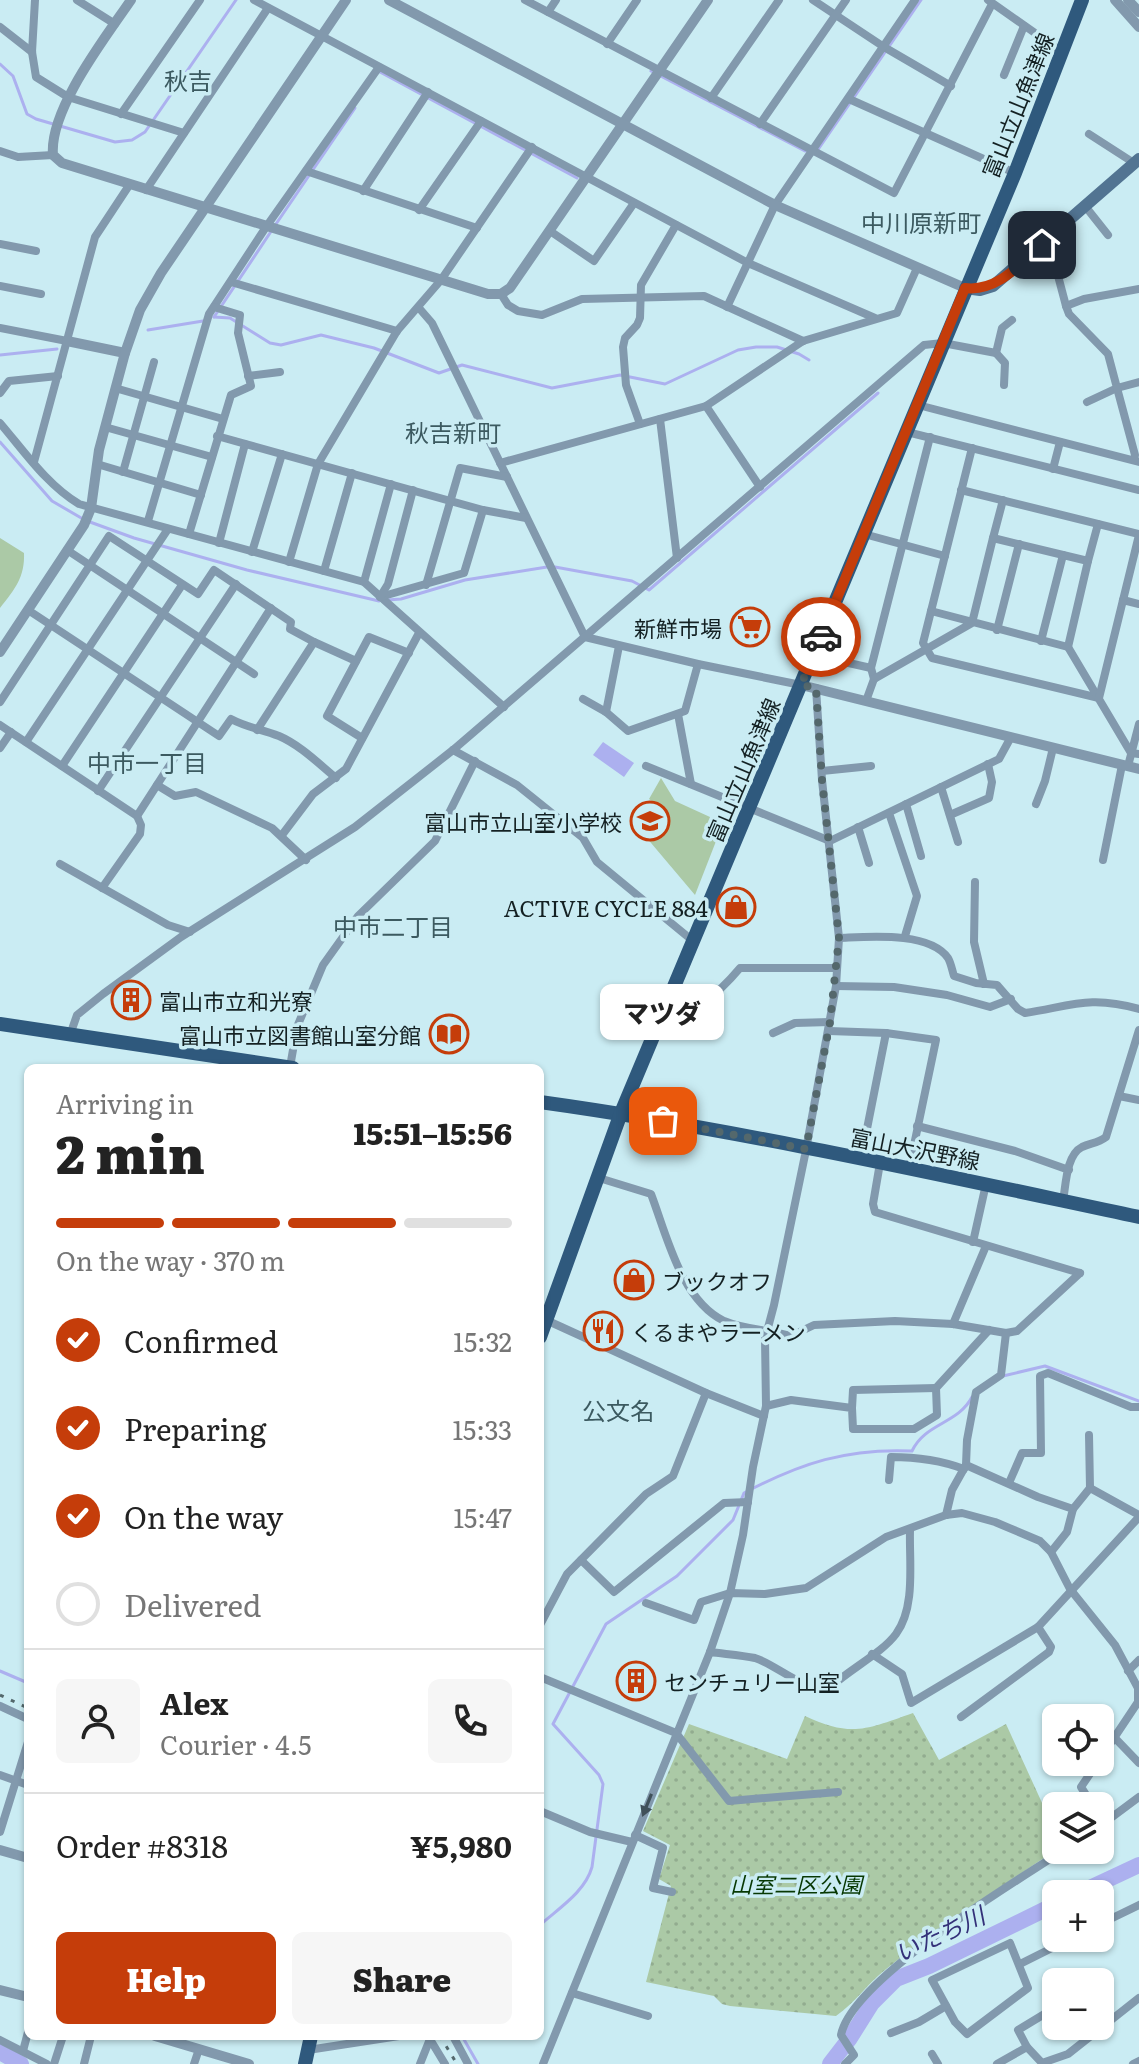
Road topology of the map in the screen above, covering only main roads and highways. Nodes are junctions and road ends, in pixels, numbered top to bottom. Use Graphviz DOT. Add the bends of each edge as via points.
graph roads {
  1 [pos="1082,0"];
  2 [pos="1137,161"];
  3 [pos="965,288"];
  4 [pos="0,1024"];
  5 [pos="265,1064"];
  6 [pos="544,1103"];
  7 [pos="621,1113"];
  8 [pos="1139,1217"];
  9 [pos="544,1326"];
  1 -- 3 [label="main road, 富山立山魚津線"];
  2 -- 3 [label="main road" via="993,286"];
  3 -- 7 [label="main road, 富山立山魚津線" via="813,655 809,687 749,807"];
  4 -- 5 [label="main road"];
  6 -- 7 [label="main road, 富山大沢野線"];
  7 -- 8 [label="main road, 富山大沢野線"];
  7 -- 9 [label="main road, 富山立山魚津線"];
}
